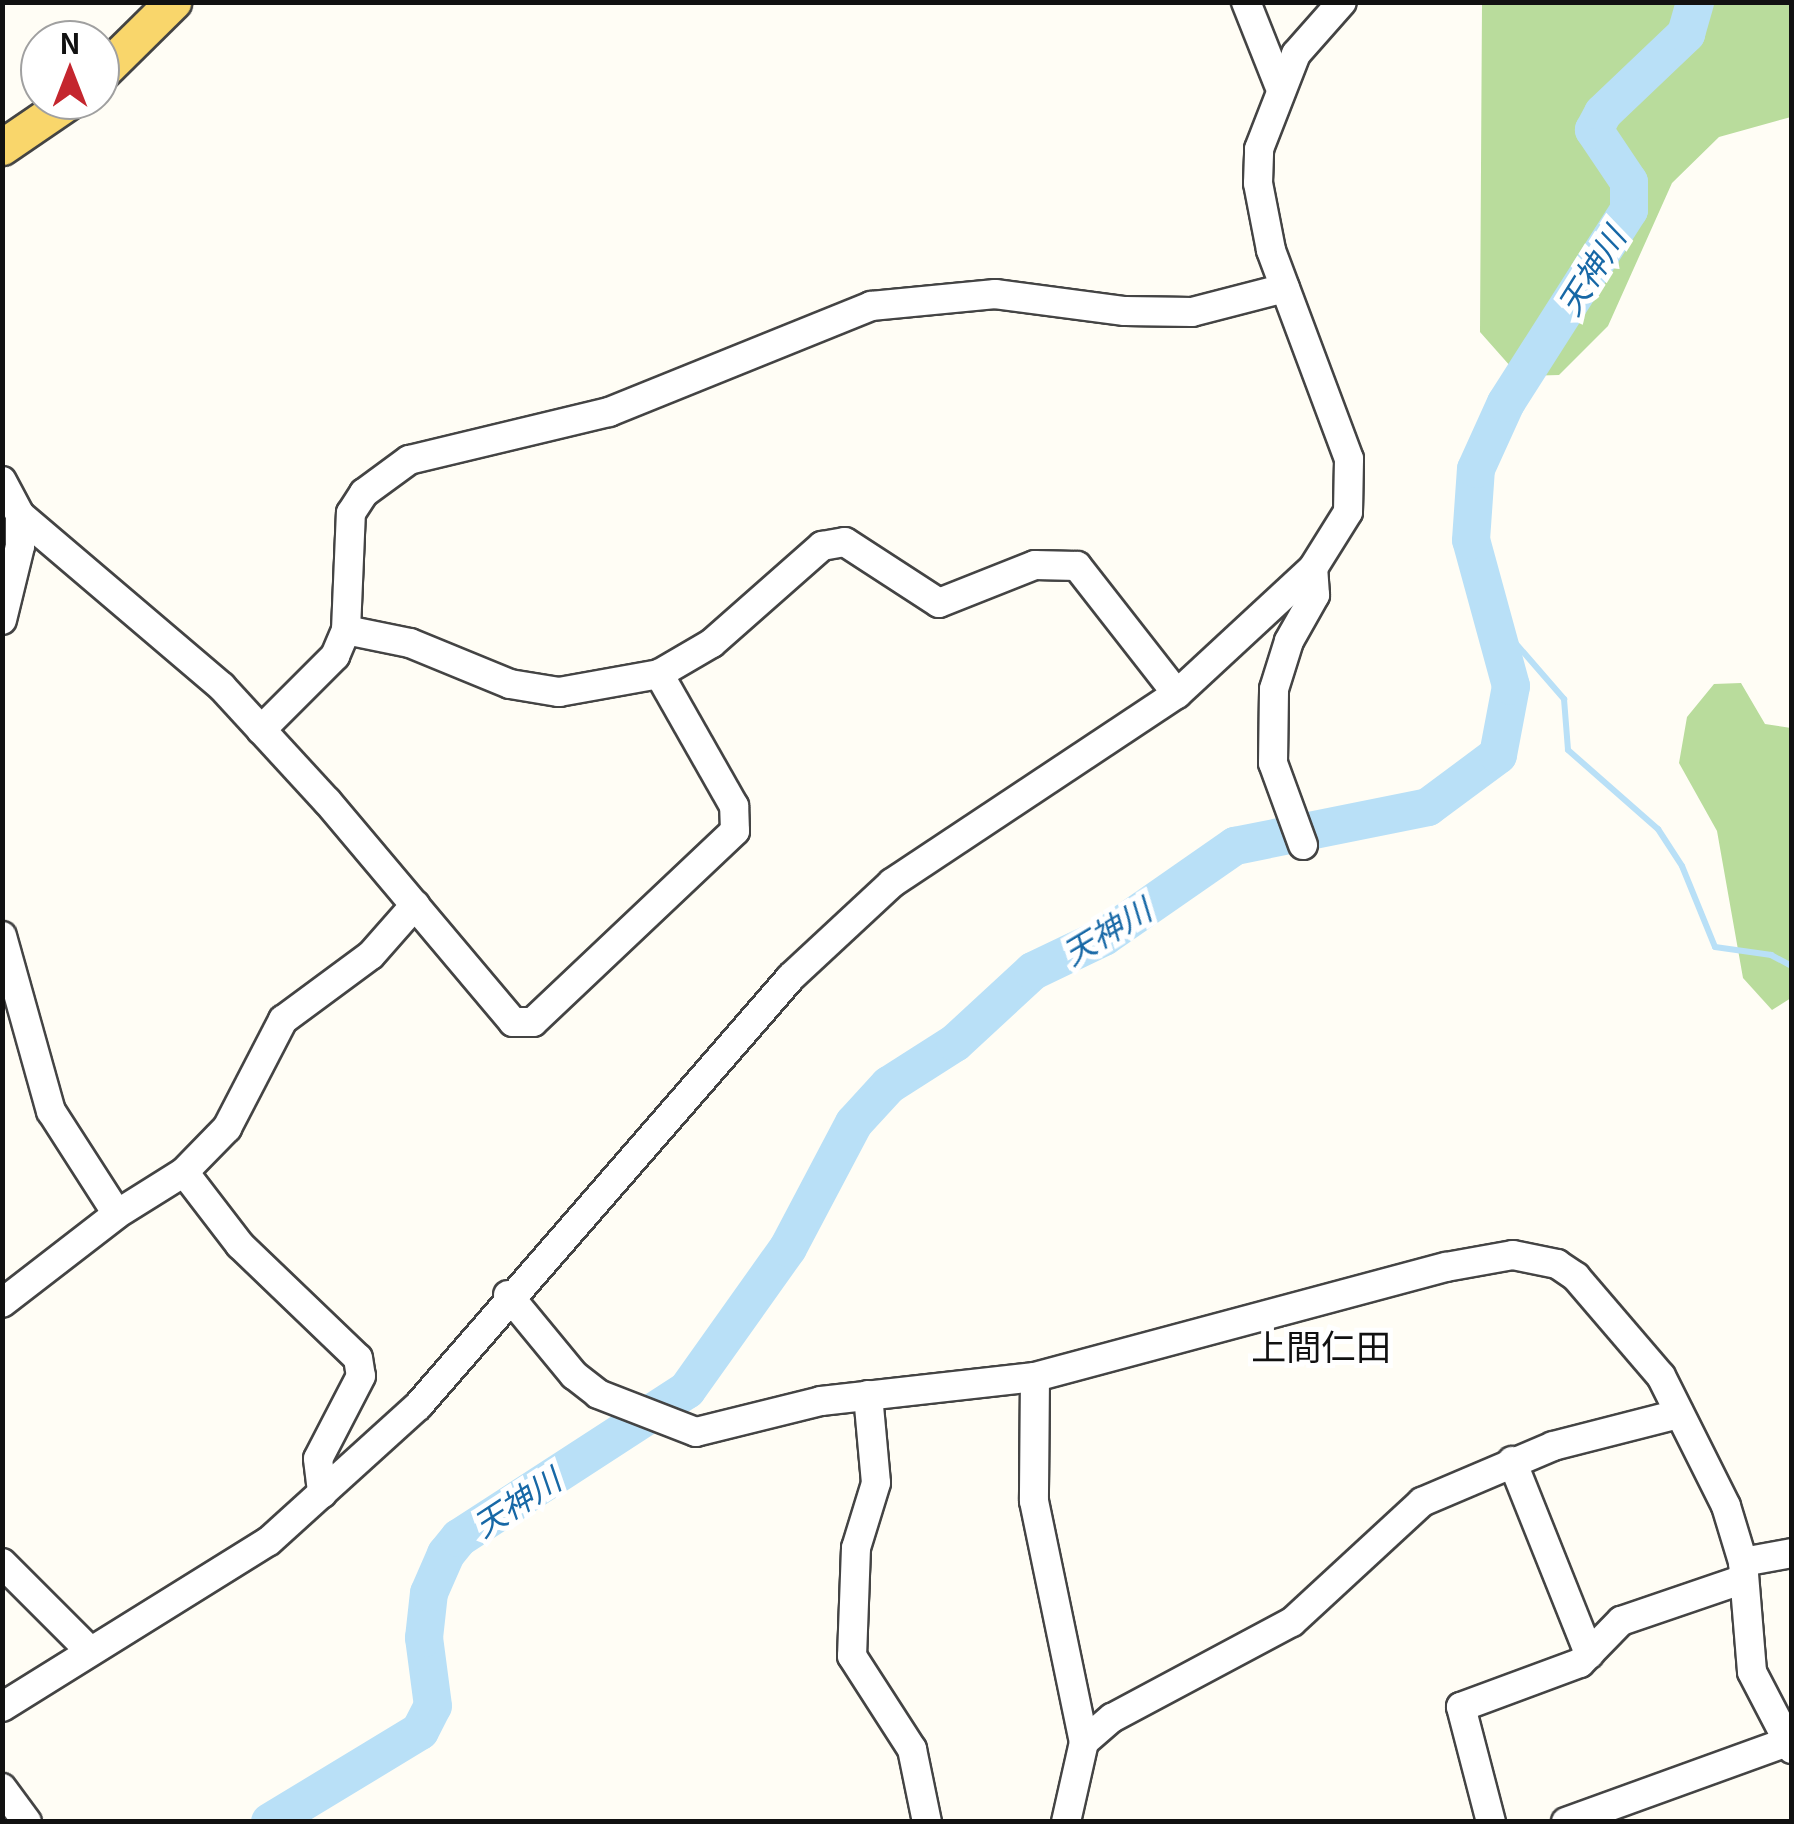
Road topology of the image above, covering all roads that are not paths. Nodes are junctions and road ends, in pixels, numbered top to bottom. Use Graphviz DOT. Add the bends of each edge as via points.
graph roads {
  1 [pos="173,2"];
  2 [pos="1246,2"];
  3 [pos="1342,2"];
  4 [pos="120,54"];
  5 [pos="1279,85"];
  6 [pos="42,120"];
  7 [pos="2,147"];
  8 [pos="1285,288"];
  9 [pos="2,481"];
  10 [pos="20,515"];
  11 [pos="1314,568"];
  12 [pos="2,620"];
  13 [pos="346,630"];
  14 [pos="660,674"];
  15 [pos="1177,694"];
  16 [pos="261,730"];
  17 [pos="1303,845"];
  18 [pos="415,904"];
  19 [pos="2,936"];
  20 [pos="184,1172"];
  21 [pos="117,1214"];
  22 [pos="508,1295"];
  23 [pos="2,1303"];
  24 [pos="1035,1377"];
  25 [pos="868,1395"];
  26 [pos="1680,1414"];
  27 [pos="1512,1461"];
  28 [pos="322,1494"];
  29 [pos="1792,1553"];
  30 [pos="2,1562"];
  31 [pos="1744,1570"];
  32 [pos="88,1648"];
  33 [pos="1589,1654"];
  34 [pos="2,1707"];
  35 [pos="1084,1742"];
  36 [pos="1789,1746"];
  37 [pos="2,1788"];
  38 [pos="27,1822"];
  39 [pos="928,1822"];
  40 [pos="1066,1822"];
  41 [pos="1492,1822"];
  42 [pos="1566,1822"];
  1 -- 4 [label="main road"];
  2 -- 5 [label="street"];
  3 -- 5 [label="street" via="1296,54"];
  5 -- 8 [label="street" via="1259,149 1258,182"];
  6 -- 7 [label="main road"];
  8 -- 11 [label="street" via="1349,459 1348,512"];
  8 -- 13 [label="street" via="1192,312 1125,311 995,294 871,306 609,412 409,460 364,493 352,514"];
  9 -- 10 [label="street"];
  10 -- 12 [label="street" via="20,546"];
  10 -- 16 [label="street" via="118,593"];
  11 -- 15 [label="street"];
  11 -- 17 [label="street" via="1314,595 1274,689 1273,763"];
  13 -- 14 [label="street" via="410,643 510,684 559,692"];
  13 -- 16 [label="street" via="335,656"];
  14 -- 15 [label="street" via="712,643 822,546 846,542 938,603 1035,565 1076,566"];
  14 -- 18 [label="street" via="734,806 735,831 562,995 532,1022 512,1022"];
  15 -- 22 [label="street" via="892,883 791,976"];
  16 -- 18 [label="street"];
  18 -- 20 [label="street" via="371,955 283,1020 227,1128"];
  19 -- 21 [label="street" via="51,1111"];
  20 -- 21 [label="street"];
  20 -- 28 [label="street" via="240,1245 358,1358 361,1376 318,1459"];
  21 -- 23 [label="street"];
  22 -- 25 [label="street" via="574,1376 667,1426 696,1432"];
  22 -- 28 [label="street" via="418,1406"];
  24 -- 25 [label="street"];
  24 -- 26 [label="street" via="1446,1266 1514,1255 1557,1264 1576,1277 1661,1376"];
  24 -- 35 [label="street" via="1034,1501"];
  25 -- 39 [label="street" via="876,1483 856,1548 852,1656 912,1749"];
  26 -- 27 [label="street"];
  26 -- 31 [label="street" via="1726,1506"];
  27 -- 33 [label="street"];
  27 -- 35 [label="street" via="1422,1502 1292,1622 1112,1718"];
  28 -- 32 [label="street" via="270,1542"];
  29 -- 31 [label="street"];
  30 -- 32 [label="street"];
  31 -- 33 [label="street" via="1621,1621"];
  31 -- 36 [label="street" via="1752,1672"];
  32 -- 34 [label="street"];
  33 -- 41 [label="street" via="1461,1707"];
  35 -- 40 [label="street"];
  36 -- 42 [label="street"];
  37 -- 38 [label="street"];
}
